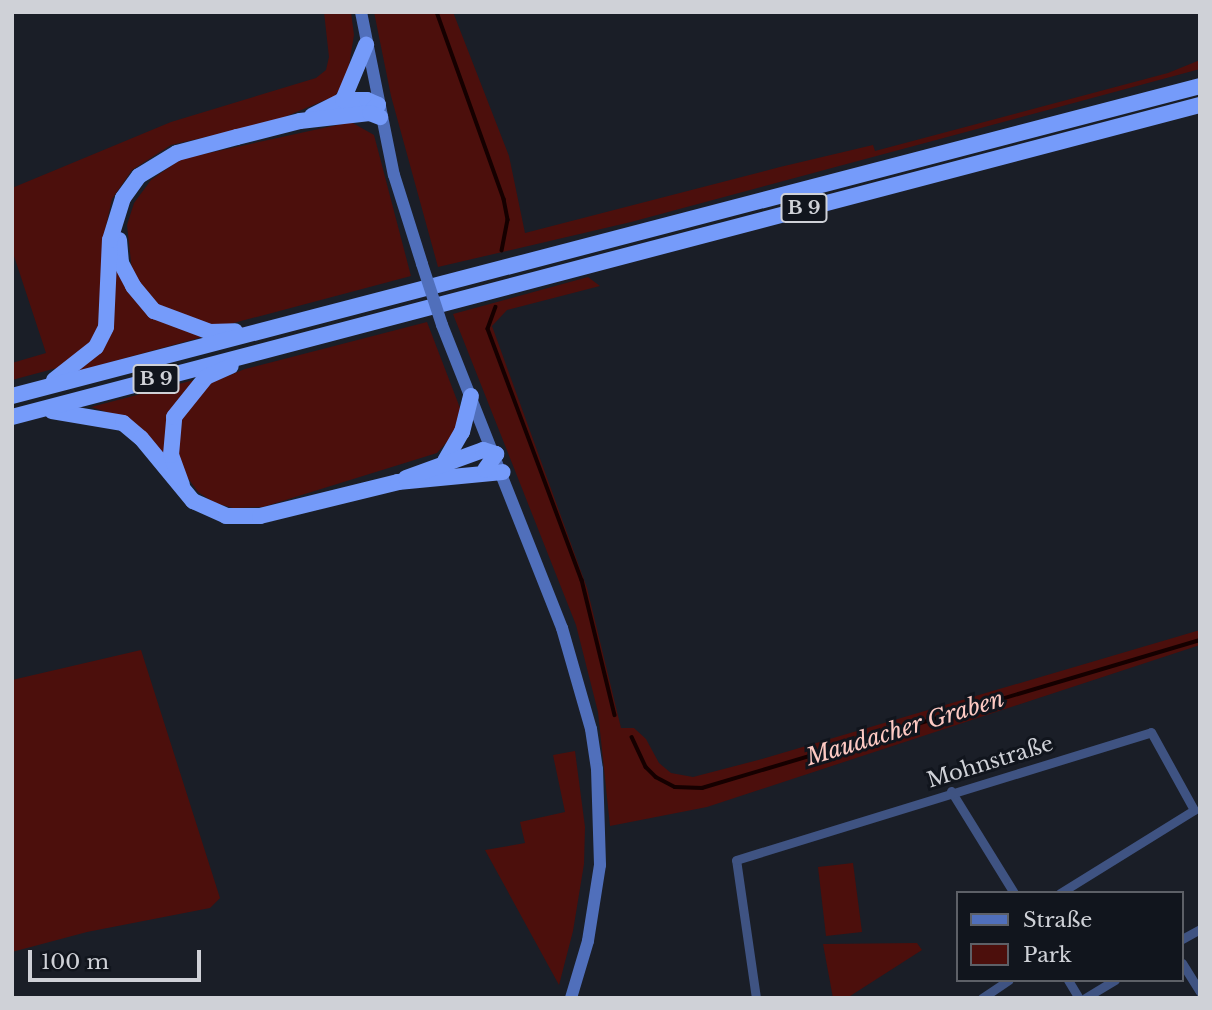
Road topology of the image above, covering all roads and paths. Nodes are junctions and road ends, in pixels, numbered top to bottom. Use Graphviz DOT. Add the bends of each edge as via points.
graph roads {
  1 [pos="361,12"];
  2 [pos="366,45"];
  3 [pos="1200,77"];
  4 [pos="1200,86"];
  5 [pos="343,100"];
  6 [pos="1200,105"];
  7 [pos="1120,106"];
  8 [pos="376,112"];
  9 [pos="300,121"];
  10 [pos="116,217"];
  11 [pos="268,330"];
  12 [pos="269,348"];
  13 [pos="43,388"];
  14 [pos="12,396"];
  15 [pos="471,396"];
  16 [pos="43,410"];
  17 [pos="12,417"];
  18 [pos="496,454"];
  19 [pos="445,461"];
  20 [pos="485,470"];
  21 [pos="503,472"];
  22 [pos="398,482"];
  23 [pos="185,493"];
  24 [pos="951,791"];
  25 [pos="1013,891"];
  26 [pos="1063,891"];
  27 [pos="1200,929"];
  28 [pos="1184,938"];
  29 [pos="1184,966"];
  30 [pos="1006,982"];
  31 [pos="1069,982"];
  32 [pos="1112,982"];
  33 [pos="1200,992"];
  34 [pos="571,998"];
  35 [pos="756,998"];
  36 [pos="982,998"];
  37 [pos="1079,998"];
  38 [pos="1085,998"];
  1 -- 2 [label="street"];
  2 -- 5 [label="highway"];
  2 -- 8 [label="street"];
  3 -- 7 [label="highway"];
  4 -- 7 [label="highway, B 9"];
  5 -- 8 [label="highway" via="368,100"];
  5 -- 9 [label="highway"];
  6 -- 12 [label="highway, B 9"];
  7 -- 11 [label="highway, B 9"];
  8 -- 9 [label="highway"];
  8 -- 15 [label="street, bridge" via="442,326"];
  9 -- 10 [label="highway" via="157,162 123,198"];
  10 -- 11 [label="highway" via="121,263 133,286 155,311 210,332"];
  10 -- 13 [label="highway" via="110,240 106,327 96,346"];
  11 -- 13 [label="highway, B 9"];
  12 -- 16 [label="highway, B 9"];
  12 -- 23 [label="highway" via="206,377 180,406 170,442"];
  13 -- 14 [label="highway, B 9"];
  15 -- 18 [label="street"];
  15 -- 19 [label="highway" via="463,432"];
  16 -- 17 [label="highway, B 9"];
  16 -- 23 [label="highway" via="94,415 123,424 141,438"];
  18 -- 19 [label="highway" via="483,450"];
  18 -- 20 [label="highway"];
  18 -- 21 [label="street"];
  19 -- 22 [label="highway"];
  20 -- 21 [label="highway"];
  20 -- 22 [label="highway"];
  21 -- 34 [label="street" via="583,692 597,769 600,829 594,907"];
  22 -- 23 [label="highway" via="242,518 213,512"];
  24 -- 25 [label="street"];
  24 -- 26 [label="street, Mohnstraße" via="1151,732 1194,810"];
  24 -- 35 [label="street, Mohnstraße" via="736,860"];
  27 -- 28 [label="street"];
  29 -- 33 [label="street"];
  30 -- 36 [label="street"];
  31 -- 37 [label="street"];
  32 -- 38 [label="street"];
}
